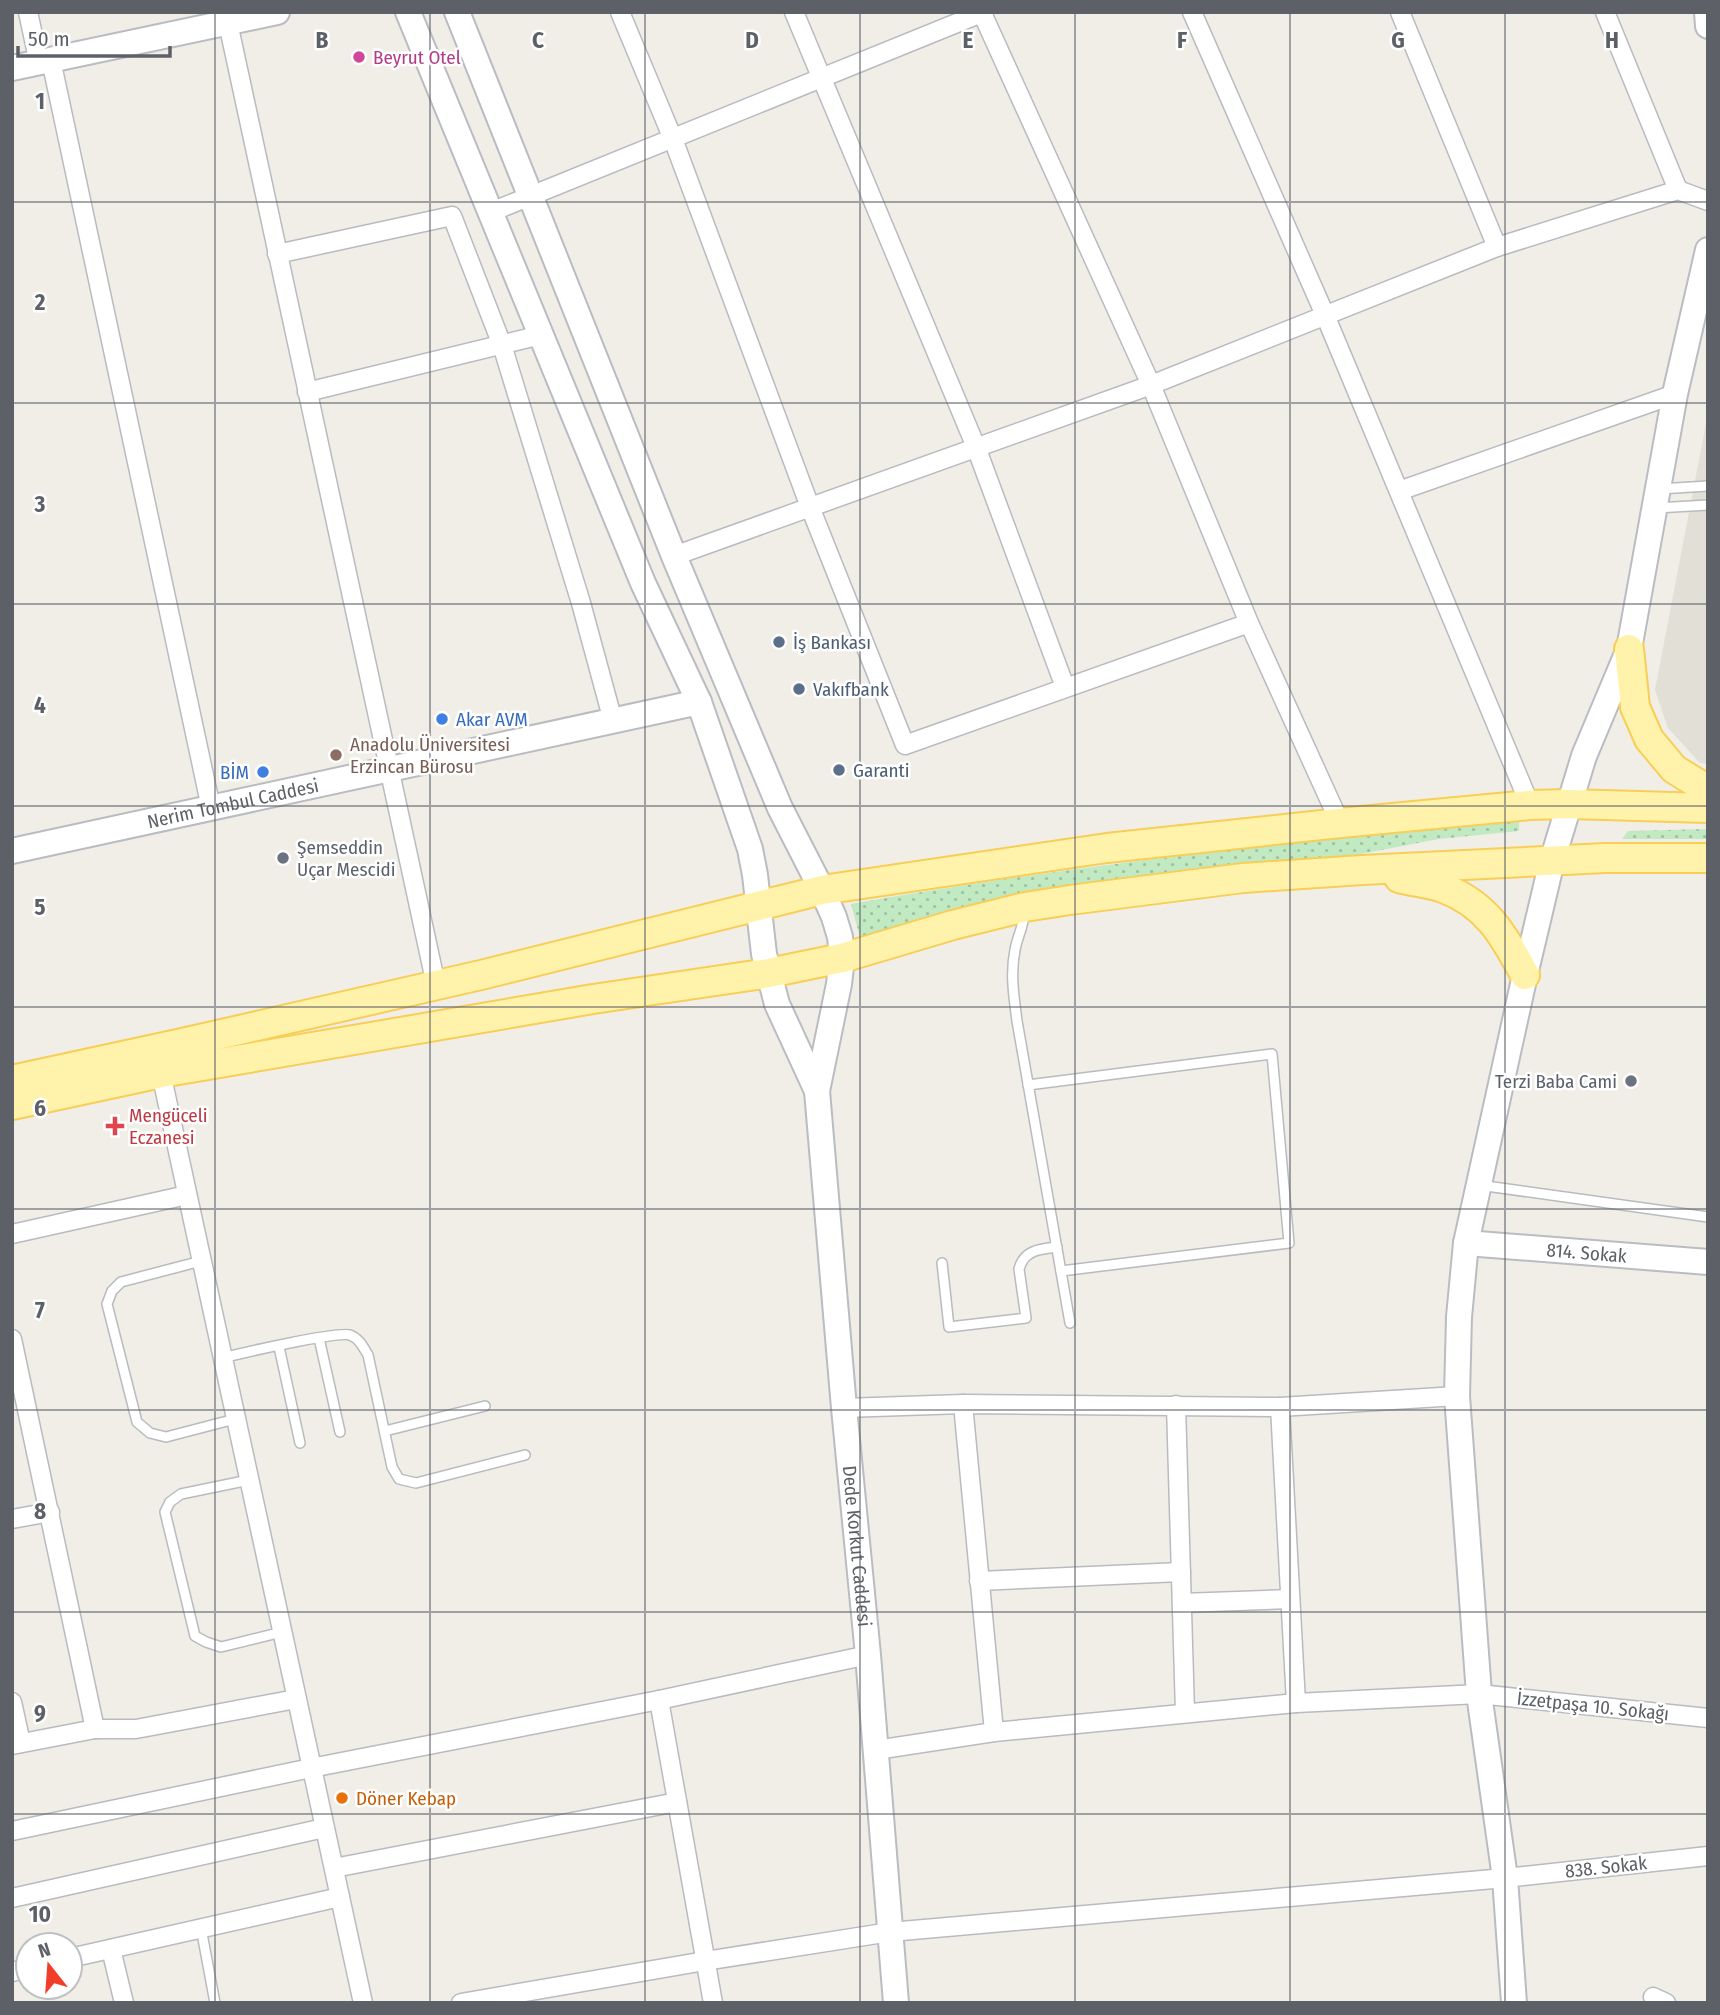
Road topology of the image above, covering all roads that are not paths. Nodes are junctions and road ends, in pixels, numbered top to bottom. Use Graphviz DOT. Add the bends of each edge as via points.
graph roads {
  1 [pos="28,12"];
  2 [pos="277,12"];
  3 [pos="408,12"];
  4 [pos="457,12"];
  5 [pos="620,12"];
  6 [pos="794,12"];
  7 [pos="1192,12"];
  8 [pos="1400,12"];
  9 [pos="1605,12"];
  10 [pos="1707,12"];
  11 [pos="983,13"];
  12 [pos="212,21"];
  13 [pos="1708,26"];
  14 [pos="45,62"];
  15 [pos="12,68"];
  16 [pos="822,78"];
  17 [pos="673,139"];
  18 [pos="1678,190"];
  19 [pos="531,197"];
  20 [pos="1708,201"];
  21 [pos="491,212"];
  22 [pos="1497,247"];
  23 [pos="1708,250"];
  24 [pos="277,254"];
  25 [pos="1325,316"];
  26 [pos="541,335"];
  27 [pos="502,345"];
  28 [pos="1151,384"];
  29 [pos="307,392"];
  30 [pos="1675,394"];
  31 [pos="976,447"];
  32 [pos="1708,486"];
  33 [pos="1399,491"];
  34 [pos="1656,499"];
  35 [pos="1708,505"];
  36 [pos="810,507"];
  37 [pos="674,556"];
  38 [pos="1249,623"];
  39 [pos="1629,649"];
  40 [pos="1065,687"];
  41 [pos="699,702"];
  42 [pos="613,721"];
  43 [pos="388,769"];
  44 [pos="1708,790"];
  45 [pos="1568,804"];
  46 [pos="1530,805"];
  47 [pos="211,808"];
  48 [pos="1708,808"];
  49 [pos="1340,823"];
  50 [pos="12,851"];
  51 [pos="1708,858"];
  52 [pos="1552,861"];
  53 [pos="1362,870"];
  54 [pos="822,890"];
  55 [pos="758,905"];
  56 [pos="1024,907"];
  57 [pos="842,958"];
  58 [pos="769,973"];
  59 [pos="1525,975"];
  60 [pos="436,985"];
  61 [pos="161,1073"];
  62 [pos="12,1080"];
  63 [pos="1028,1085"];
  64 [pos="817,1091"];
  65 [pos="12,1105"];
  66 [pos="1477,1185"];
  67 [pos="187,1195"];
  68 [pos="1708,1217"];
  69 [pos="12,1234"];
  70 [pos="1466,1243"];
  71 [pos="1057,1247"];
  72 [pos="201,1261"];
  73 [pos="1708,1262"];
  74 [pos="942,1263"];
  75 [pos="1061,1271"];
  76 [pos="1070,1324"];
  77 [pos="319,1338"];
  78 [pos="12,1339"];
  79 [pos="279,1347"];
  80 [pos="222,1358"];
  81 [pos="1457,1396"];
  82 [pos="963,1404"];
  83 [pos="1176,1405"];
  84 [pos="485,1406"];
  85 [pos="1280,1406"];
  86 [pos="844,1408"];
  87 [pos="235,1419"];
  88 [pos="385,1431"];
  89 [pos="340,1432"];
  90 [pos="300,1443"];
  91 [pos="525,1455"];
  92 [pos="249,1480"];
  93 [pos="50,1511"];
  94 [pos="12,1519"];
  95 [pos="1181,1572"];
  96 [pos="979,1581"];
  97 [pos="1290,1599"];
  98 [pos="1182,1603"];
  99 [pos="282,1632"];
  100 [pos="868,1655"];
  101 [pos="1479,1694"];
  102 [pos="296,1699"];
  103 [pos="659,1700"];
  104 [pos="12,1702"];
  105 [pos="1296,1703"];
  106 [pos="1185,1713"];
  107 [pos="1708,1718"];
  108 [pos="95,1729"];
  109 [pos="994,1732"];
  110 [pos="16,1744"];
  111 [pos="876,1750"];
  112 [pos="311,1768"];
  113 [pos="677,1802"];
  114 [pos="324,1828"];
  115 [pos="12,1831"];
  116 [pos="1708,1856"];
  117 [pos="334,1868"];
  118 [pos="1505,1878"];
  119 [pos="340,1897"];
  120 [pos="12,1898"];
  121 [pos="201,1928"];
  122 [pos="890,1932"];
  123 [pos="111,1949"];
  124 [pos="84,1955"];
  125 [pos="705,1961"];
  126 [pos="124,2003"];
  127 [pos="215,2003"];
  128 [pos="363,2003"];
  129 [pos="461,2003"];
  130 [pos="713,2003"];
  131 [pos="896,2003"];
  132 [pos="1514,2003"];
  1 -- 14 [label="street"];
  2 -- 12 [label="main road"];
  3 -- 21 [label="main road, Dede Korkut Caddesi"];
  4 -- 19 [label="main road, Dede Korkut Caddesi"];
  5 -- 17 [label="street"];
  6 -- 16 [label="street"];
  7 -- 25 [label="street"];
  8 -- 22 [label="street"];
  9 -- 18 [label="street"];
  10 -- 13 [label="main road"];
  11 -- 16 [label="street"];
  11 -- 28 [label="street"];
  12 -- 14 [label="main road"];
  12 -- 24 [label="street"];
  14 -- 15 [label="main road"];
  14 -- 47 [label="street"];
  16 -- 17 [label="street"];
  16 -- 31 [label="street"];
  17 -- 19 [label="street"];
  17 -- 36 [label="street"];
  18 -- 20 [label="street"];
  18 -- 22 [label="street"];
  19 -- 21 [label="street"];
  19 -- 37 [label="main road, Dede Korkut Caddesi"];
  21 -- 26 [label="main road, Dede Korkut Caddesi"];
  22 -- 25 [label="street"];
  23 -- 30 [label="main road"];
  24 -- 27 [label="street" via="452,216"];
  24 -- 29 [label="street"];
  25 -- 28 [label="street"];
  25 -- 33 [label="street"];
  26 -- 27 [label="street"];
  26 -- 41 [label="main road, Dede Korkut Caddesi" via="643,583"];
  27 -- 29 [label="street"];
  27 -- 42 [label="street"];
  28 -- 31 [label="street"];
  28 -- 38 [label="street"];
  29 -- 43 [label="street"];
  30 -- 33 [label="street"];
  30 -- 34 [label="main road"];
  31 -- 36 [label="street"];
  31 -- 40 [label="street"];
  32 -- 34 [label="lane"];
  33 -- 46 [label="street"];
  34 -- 35 [label="lane"];
  34 -- 39 [label="main road"];
  36 -- 37 [label="street"];
  36 -- 40 [label="street" via="905,745"];
  37 -- 54 [label="main road, Dede Korkut Caddesi" via="780,807"];
  38 -- 40 [label="street"];
  38 -- 49 [label="street"];
  39 -- 44 [label="main road" via="1635,707 1650,739 1674,769"];
  39 -- 45 [label="main road"];
  41 -- 42 [label="main road, Nerim Tombul Caddesi"];
  41 -- 55 [label="main road, Dede Korkut Caddesi" via="750,849"];
  42 -- 43 [label="main road, Nerim Tombul Caddesi"];
  43 -- 47 [label="main road, Nerim Tombul Caddesi"];
  43 -- 60 [label="street"];
  45 -- 46 [label="main road"];
  45 -- 48 [label="main road"];
  45 -- 52 [label="main road"];
  46 -- 49 [label="main road"];
  47 -- 50 [label="main road, Nerim Tombul Caddesi"];
  49 -- 54 [label="main road" via="1107,848"];
  51 -- 52 [label="main road"];
  52 -- 53 [label="main road"];
  52 -- 59 [label="main road"];
  53 -- 56 [label="main road" via="1231,880"];
  53 -- 59 [label="main road" via="1443,888 1480,909 1502,933"];
  54 -- 55 [label="main road"];
  54 -- 57 [label="main road, Dede Korkut Caddesi" via="840,937"];
  55 -- 58 [label="main road, Dede Korkut Caddesi"];
  55 -- 60 [label="main road"];
  56 -- 57 [label="main road"];
  56 -- 63 [label="lane" via="1012,979"];
  57 -- 58 [label="main road"];
  57 -- 64 [label="main road, Dede Korkut Caddesi"];
  58 -- 61 [label="main road"];
  58 -- 64 [label="main road, Dede Korkut Caddesi" via="777,1004"];
  59 -- 66 [label="main road"];
  60 -- 62 [label="main road"];
  61 -- 65 [label="main road"];
  61 -- 67 [label="street"];
  63 -- 71 [label="lane"];
  63 -- 75 [label="lane" via="1272,1054 1289,1243"];
  64 -- 86 [label="main road, Dede Korkut Caddesi"];
  66 -- 68 [label="lane"];
  66 -- 70 [label="main road"];
  67 -- 69 [label="street"];
  67 -- 72 [label="street"];
  70 -- 73 [label="main road, 814. Sokak"];
  70 -- 81 [label="main road"];
  71 -- 74 [label="lane" via="1033,1251 1020,1263 1026,1318 949,1327"];
  71 -- 75 [label="lane"];
  72 -- 80 [label="street"];
  72 -- 87 [label="lane" via="121,1282 107,1304 137,1422 150,1433 166,1437"];
  75 -- 76 [label="lane"];
  77 -- 79 [label="lane"];
  77 -- 88 [label="lane" via="347,1334 359,1340 368,1355"];
  77 -- 89 [label="lane"];
  78 -- 93 [label="street"];
  79 -- 80 [label="lane"];
  79 -- 90 [label="lane"];
  80 -- 87 [label="street"];
  81 -- 85 [label="street"];
  81 -- 101 [label="main road"];
  82 -- 83 [label="street"];
  82 -- 86 [label="street"];
  82 -- 96 [label="street"];
  83 -- 85 [label="street"];
  83 -- 95 [label="street"];
  84 -- 88 [label="lane"];
  85 -- 97 [label="street"];
  86 -- 100 [label="main road, Dede Korkut Caddesi"];
  87 -- 92 [label="street"];
  88 -- 91 [label="lane" via="399,1479 416,1483"];
  92 -- 99 [label="street"];
  92 -- 99 [label="lane" via="181,1494 165,1512 195,1636 221,1647"];
  93 -- 94 [label="street"];
  93 -- 108 [label="street"];
  95 -- 96 [label="street"];
  95 -- 98 [label="street"];
  96 -- 109 [label="street"];
  97 -- 98 [label="street"];
  97 -- 105 [label="street"];
  98 -- 106 [label="street"];
  99 -- 102 [label="street"];
  100 -- 103 [label="street"];
  100 -- 111 [label="main road, Dede Korkut Caddesi"];
  101 -- 105 [label="street, İzzetpaşa 10. Sokağı"];
  101 -- 107 [label="street, İzzetpaşa 10. Sokağı"];
  101 -- 118 [label="main road"];
  102 -- 108 [label="street" via="136,1729"];
  102 -- 112 [label="street"];
  103 -- 112 [label="street"];
  103 -- 113 [label="street"];
  104 -- 110 [label="street"];
  105 -- 106 [label="street, İzzetpaşa 10. Sokağı"];
  106 -- 109 [label="street, İzzetpaşa 10. Sokağı"];
  108 -- 110 [label="street"];
  109 -- 111 [label="street, İzzetpaşa 10. Sokağı"];
  111 -- 122 [label="main road, Dede Korkut Caddesi"];
  112 -- 114 [label="street"];
  112 -- 115 [label="street"];
  113 -- 117 [label="street"];
  113 -- 125 [label="street"];
  114 -- 117 [label="street"];
  114 -- 120 [label="street"];
  116 -- 118 [label="street, 838. Sokak"];
  117 -- 119 [label="street"];
  118 -- 122 [label="street, 838. Sokak"];
  118 -- 132 [label="main road"];
  119 -- 121 [label="street"];
  119 -- 128 [label="street"];
  121 -- 123 [label="street"];
  121 -- 127 [label="lane"];
  122 -- 125 [label="street, 838. Sokak"];
  122 -- 131 [label="main road, Dede Korkut Caddesi"];
  123 -- 124 [label="street"];
  123 -- 126 [label="street"];
  125 -- 129 [label="street, 838. Sokak"];
  125 -- 130 [label="street"];
}
